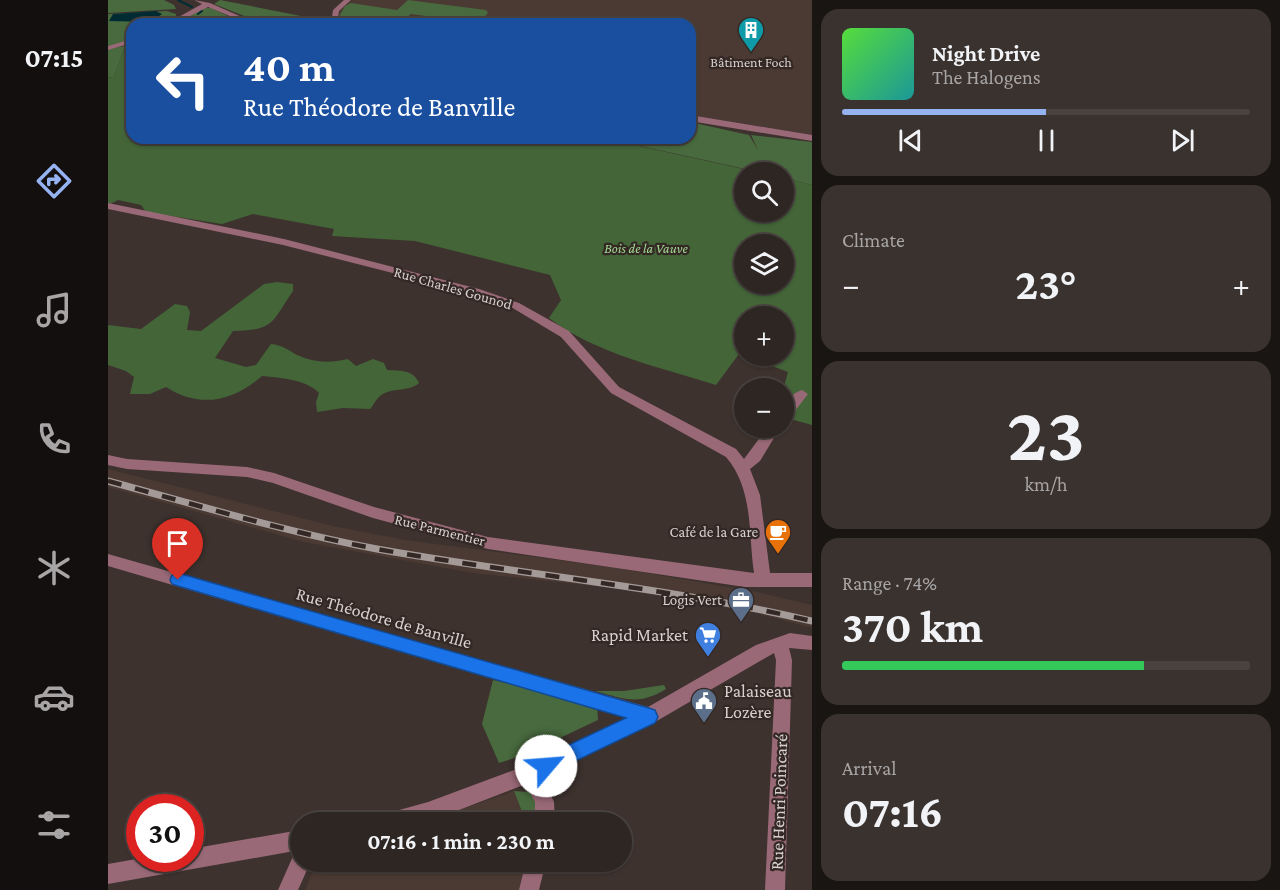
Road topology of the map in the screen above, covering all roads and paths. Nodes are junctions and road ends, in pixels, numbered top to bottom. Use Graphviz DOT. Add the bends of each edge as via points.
graph roads {
  1 [pos="197,0"];
  2 [pos="348,0"];
  3 [pos="207,4"];
  4 [pos="180,18"];
  5 [pos="241,18"];
  6 [pos="335,18"];
  7 [pos="126,43"];
  8 [pos="108,48"];
  9 [pos="696,119"];
  10 [pos="812,138"];
  11 [pos="108,206"];
  12 [pos="802,394"];
  13 [pos="794,404"];
  14 [pos="767,438"];
  15 [pos="108,460"];
  16 [pos="745,466"];
  17 [pos="108,560"];
  18 [pos="770,579"];
  19 [pos="812,580"];
  20 [pos="779,643"];
  21 [pos="812,643"];
  22 [pos="649,717"];
  23 [pos="529,774"];
  24 [pos="428,812"];
  25 [pos="545,812"];
  26 [pos="290,842"];
  27 [pos="296,872"];
  28 [pos="533,872"];
  29 [pos="108,874"];
  30 [pos="288,890"];
  31 [pos="528,890"];
  32 [pos="775,890"];
  1 -- 3 [label="street"];
  2 -- 6 [label="street" via="336,10"];
  3 -- 4 [label="street"];
  3 -- 5 [label="street"];
  7 -- 8 [label="street"];
  9 -- 10 [label="street"];
  11 -- 16 [label="street, Rue Charles Gounod" via="284,242 515,305 565,334 615,390 731,453"];
  12 -- 13 [label="street"];
  14 -- 16 [label="street"];
  15 -- 18 [label="street, Rue Parmentier" via="247,472 382,515 488,543 745,580"];
  16 -- 18 [label="street"];
  17 -- 22 [label="street, Rue Théodore de Banville"];
  18 -- 19 [label="street, Rue Parmentier"];
  20 -- 21 [label="street"];
  20 -- 22 [label="street" via="716,675"];
  20 -- 32 [label="street, Rue Henri Poincaré" via="784,660"];
  22 -- 23 [label="street"];
  23 -- 24 [label="street"];
  23 -- 25 [label="street" via="543,793"];
  26 -- 29 [label="street"];
  27 -- 30 [label="street"];
  28 -- 31 [label="street"];
}
